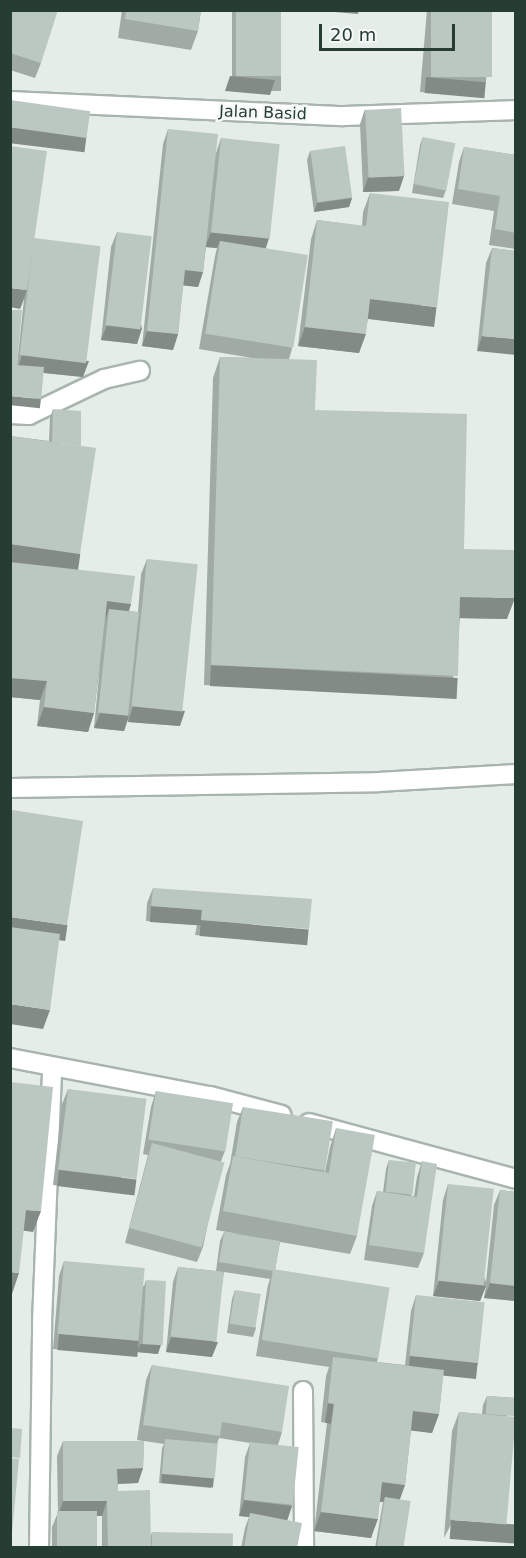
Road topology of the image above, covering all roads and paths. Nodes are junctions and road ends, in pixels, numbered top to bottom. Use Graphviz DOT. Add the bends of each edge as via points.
graph roads {
  1 [pos="10,101"];
  2 [pos="516,110"];
  3 [pos="140,371"];
  4 [pos="10,414"];
  5 [pos="516,774"];
  6 [pos="10,788"];
  7 [pos="10,1058"];
  8 [pos="52,1069"];
  9 [pos="516,1179"];
  10 [pos="303,1391"];
  11 [pos="39,1548"];
  12 [pos="304,1548"];
  1 -- 2 [label="street, Jalan Basid" via="344,116"];
  3 -- 4 [label="street" via="104,379 29,415"];
  5 -- 6 [label="street" via="378,782"];
  7 -- 8 [label="street"];
  8 -- 9 [label="street" via="210,1096"];
  8 -- 11 [label="street" via="42,1322"];
  10 -- 12 [label="street"];
}
